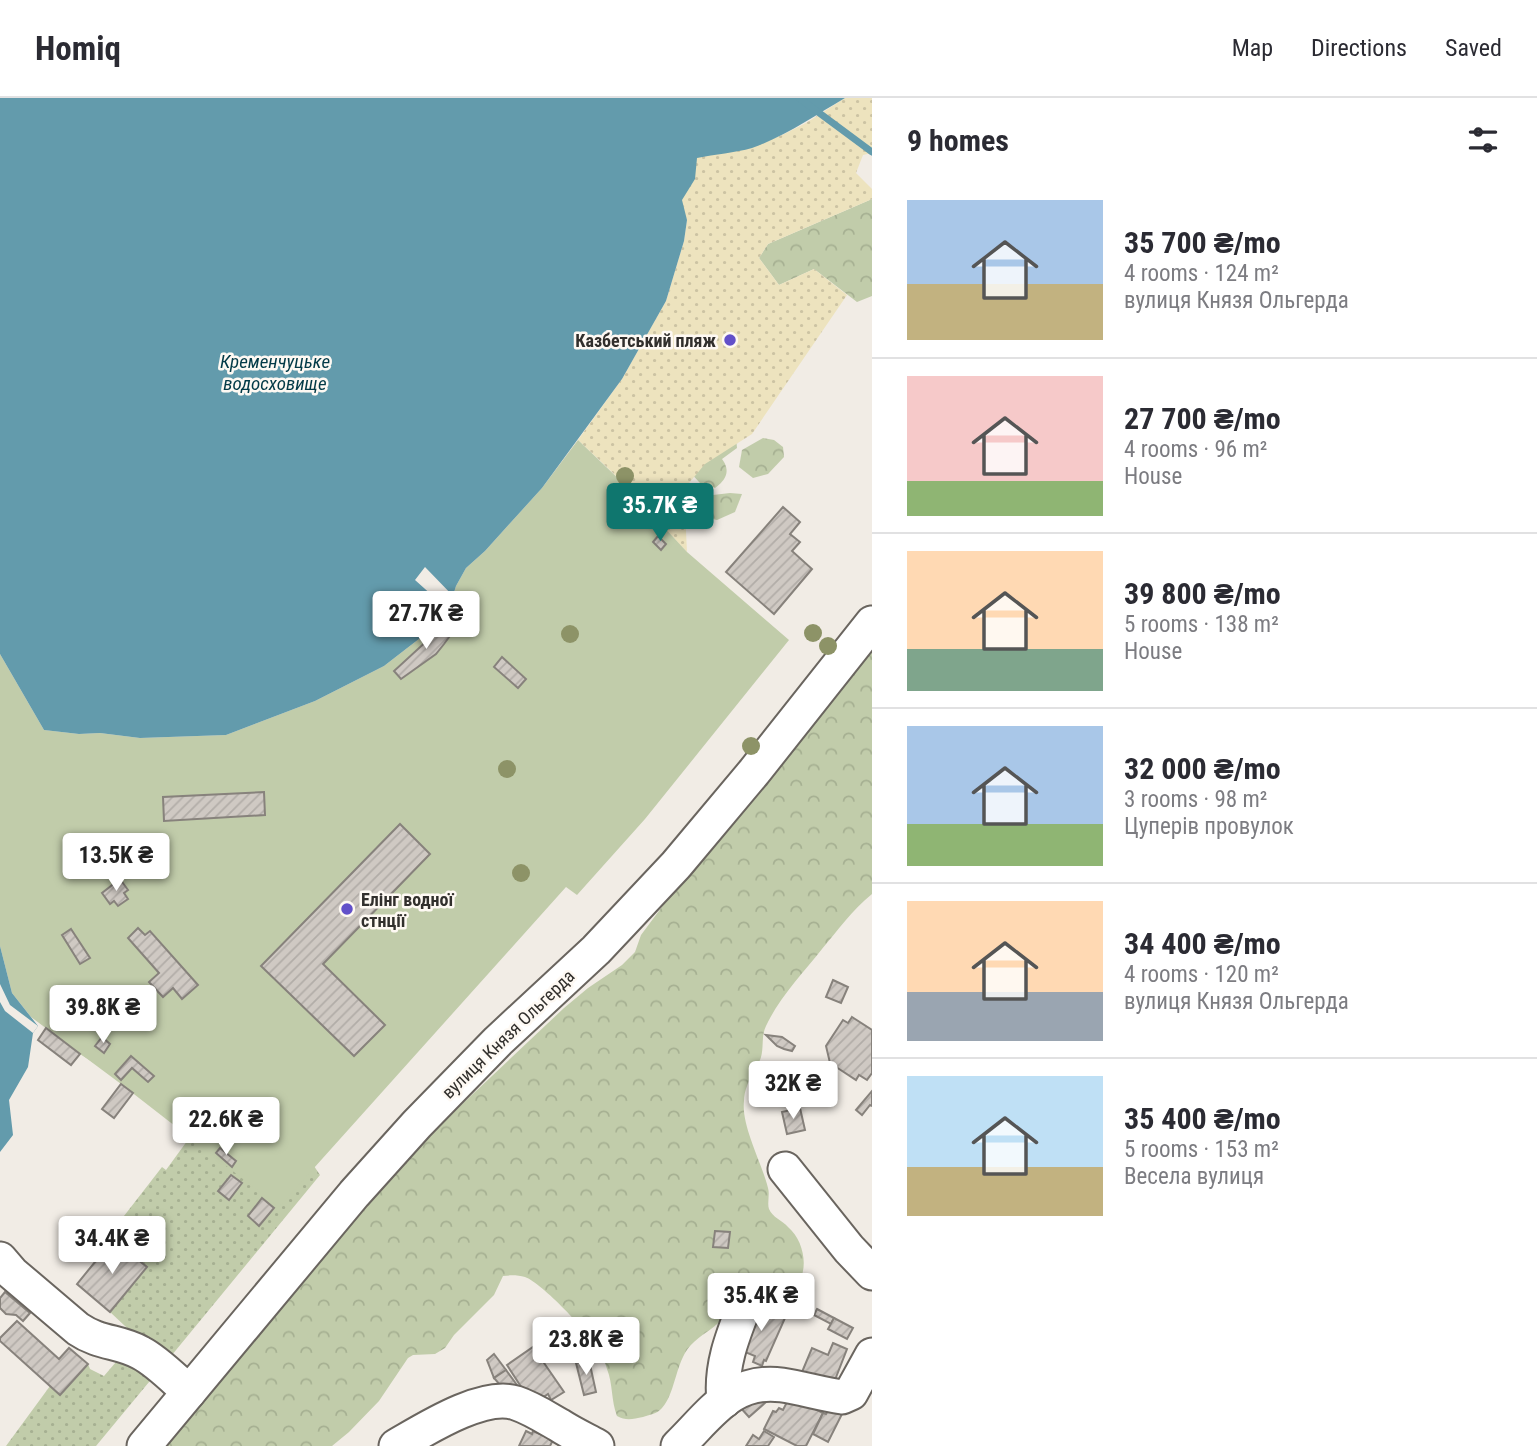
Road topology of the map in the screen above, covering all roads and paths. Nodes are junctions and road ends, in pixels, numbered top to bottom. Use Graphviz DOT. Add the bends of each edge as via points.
graph roads {
  1 [pos="872,624"];
  2 [pos="785,1169"];
  3 [pos="0,1259"];
  4 [pos="872,1273"];
  5 [pos="744,1307"];
  6 [pos="872,1355"];
  7 [pos="189,1392"];
  8 [pos="724,1401"];
  9 [pos="144,1446"];
  10 [pos="396,1446"];
  11 [pos="597,1446"];
  12 [pos="678,1446"];
  1 -- 7 [label="street, вулиця Князя Ольгерда" via="652,891 424,1116"];
  2 -- 4 [label="street"];
  3 -- 7 [label="street" via="78,1329 100,1341 140,1352"];
  5 -- 8 [label="street" via="727,1356"];
  6 -- 8 [label="street" via="851,1393 842,1397 762,1384 739,1390"];
  7 -- 9 [label="street, вулиця Князя Ольгерда"];
  8 -- 12 [label="street"];
  10 -- 11 [label="street" via="467,1409 497,1400 515,1402"];
}
